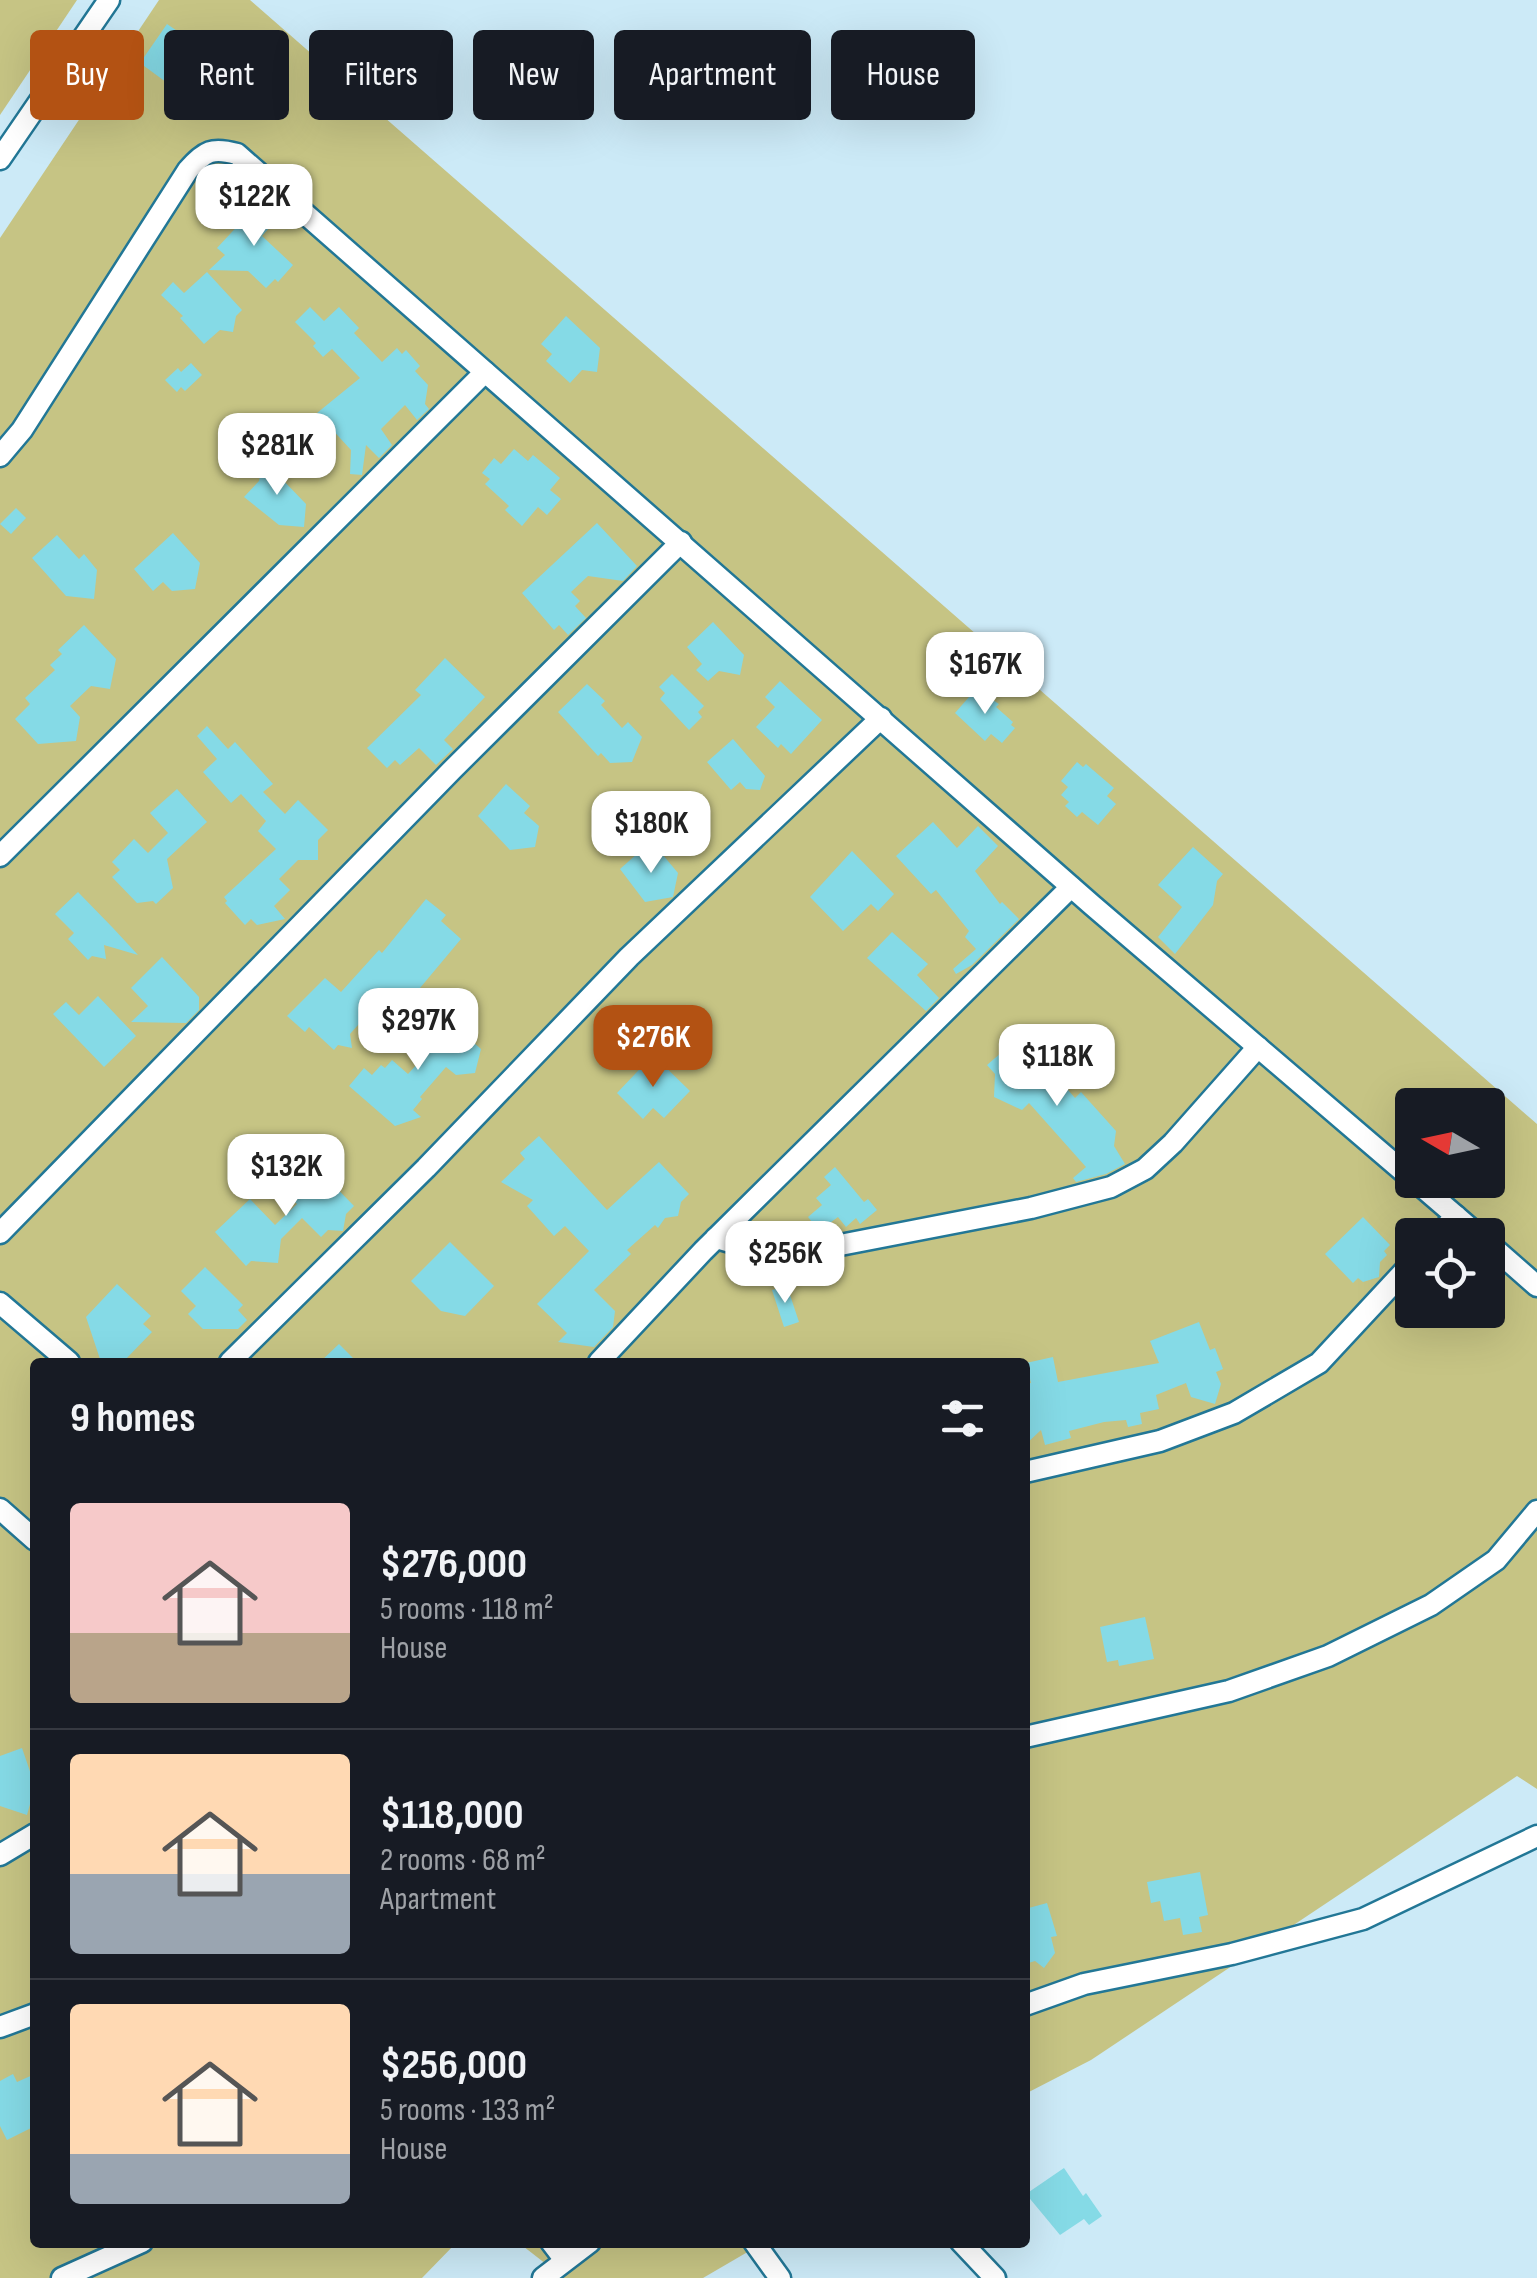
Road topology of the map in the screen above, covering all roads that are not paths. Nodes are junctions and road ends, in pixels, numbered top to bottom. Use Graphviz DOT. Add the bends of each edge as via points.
graph roads {
  1 [pos="109,0"];
  2 [pos="0,159"];
  3 [pos="485,372"];
  4 [pos="0,456"];
  5 [pos="681,542"];
  6 [pos="880,718"];
  7 [pos="0,856"];
  8 [pos="1071,886"];
  9 [pos="1258,1046"];
  10 [pos="1395,1164"];
  11 [pos="1434,1198"];
  12 [pos="1456,1216"];
  13 [pos="1458,1218"];
  14 [pos="0,1233"];
  15 [pos="716,1238"];
  16 [pos="1505,1258"];
  17 [pos="1395,1282"];
  18 [pos="1537,1286"];
  19 [pos="0,1303"];
  20 [pos="64,1358"];
  21 [pos="234,1358"];
  22 [pos="602,1358"];
  23 [pos="1030,1471"];
  24 [pos="0,1509"];
  25 [pos="1537,1511"];
  26 [pos="30,1536"];
  27 [pos="1030,1736"];
  28 [pos="1537,1836"];
  29 [pos="30,1837"];
  30 [pos="0,1855"];
  31 [pos="1030,2003"];
  32 [pos="30,2016"];
  33 [pos="0,2027"];
  34 [pos="129,2248"];
  35 [pos="581,2248"];
  36 [pos="758,2248"];
  37 [pos="966,2248"];
  38 [pos="556,2265"];
  39 [pos="62,2278"];
  40 [pos="780,2278"];
  41 [pos="994,2278"];
  1 -- 2 [label="street"];
  3 -- 4 [label="street" via="269,180 236,154 216,148 188,170"];
  3 -- 5 [label="street"];
  3 -- 7 [label="street"];
  5 -- 6 [label="street"];
  5 -- 14 [label="street"];
  6 -- 8 [label="street"];
  6 -- 21 [label="street" via="629,957"];
  8 -- 9 [label="street"];
  8 -- 15 [label="street"];
  9 -- 10 [label="street"];
  9 -- 15 [label="street" via="1174,1142 1112,1187 804,1252 765,1252"];
  11 -- 12 [label="street"];
  12 -- 13 [label="street"];
  15 -- 22 [label="street"];
  16 -- 18 [label="street"];
  17 -- 23 [label="street" via="1320,1362 1234,1413 1160,1441"];
  19 -- 20 [label="street"];
  24 -- 26 [label="street"];
  25 -- 27 [label="street" via="1496,1560 1448,1594 1328,1656 1229,1691"];
  28 -- 31 [label="street" via="1364,1919 1084,1984"];
  29 -- 30 [label="street"];
  32 -- 33 [label="street"];
  34 -- 39 [label="street"];
  35 -- 38 [label="street"];
  36 -- 40 [label="street"];
  37 -- 41 [label="street"];
}
